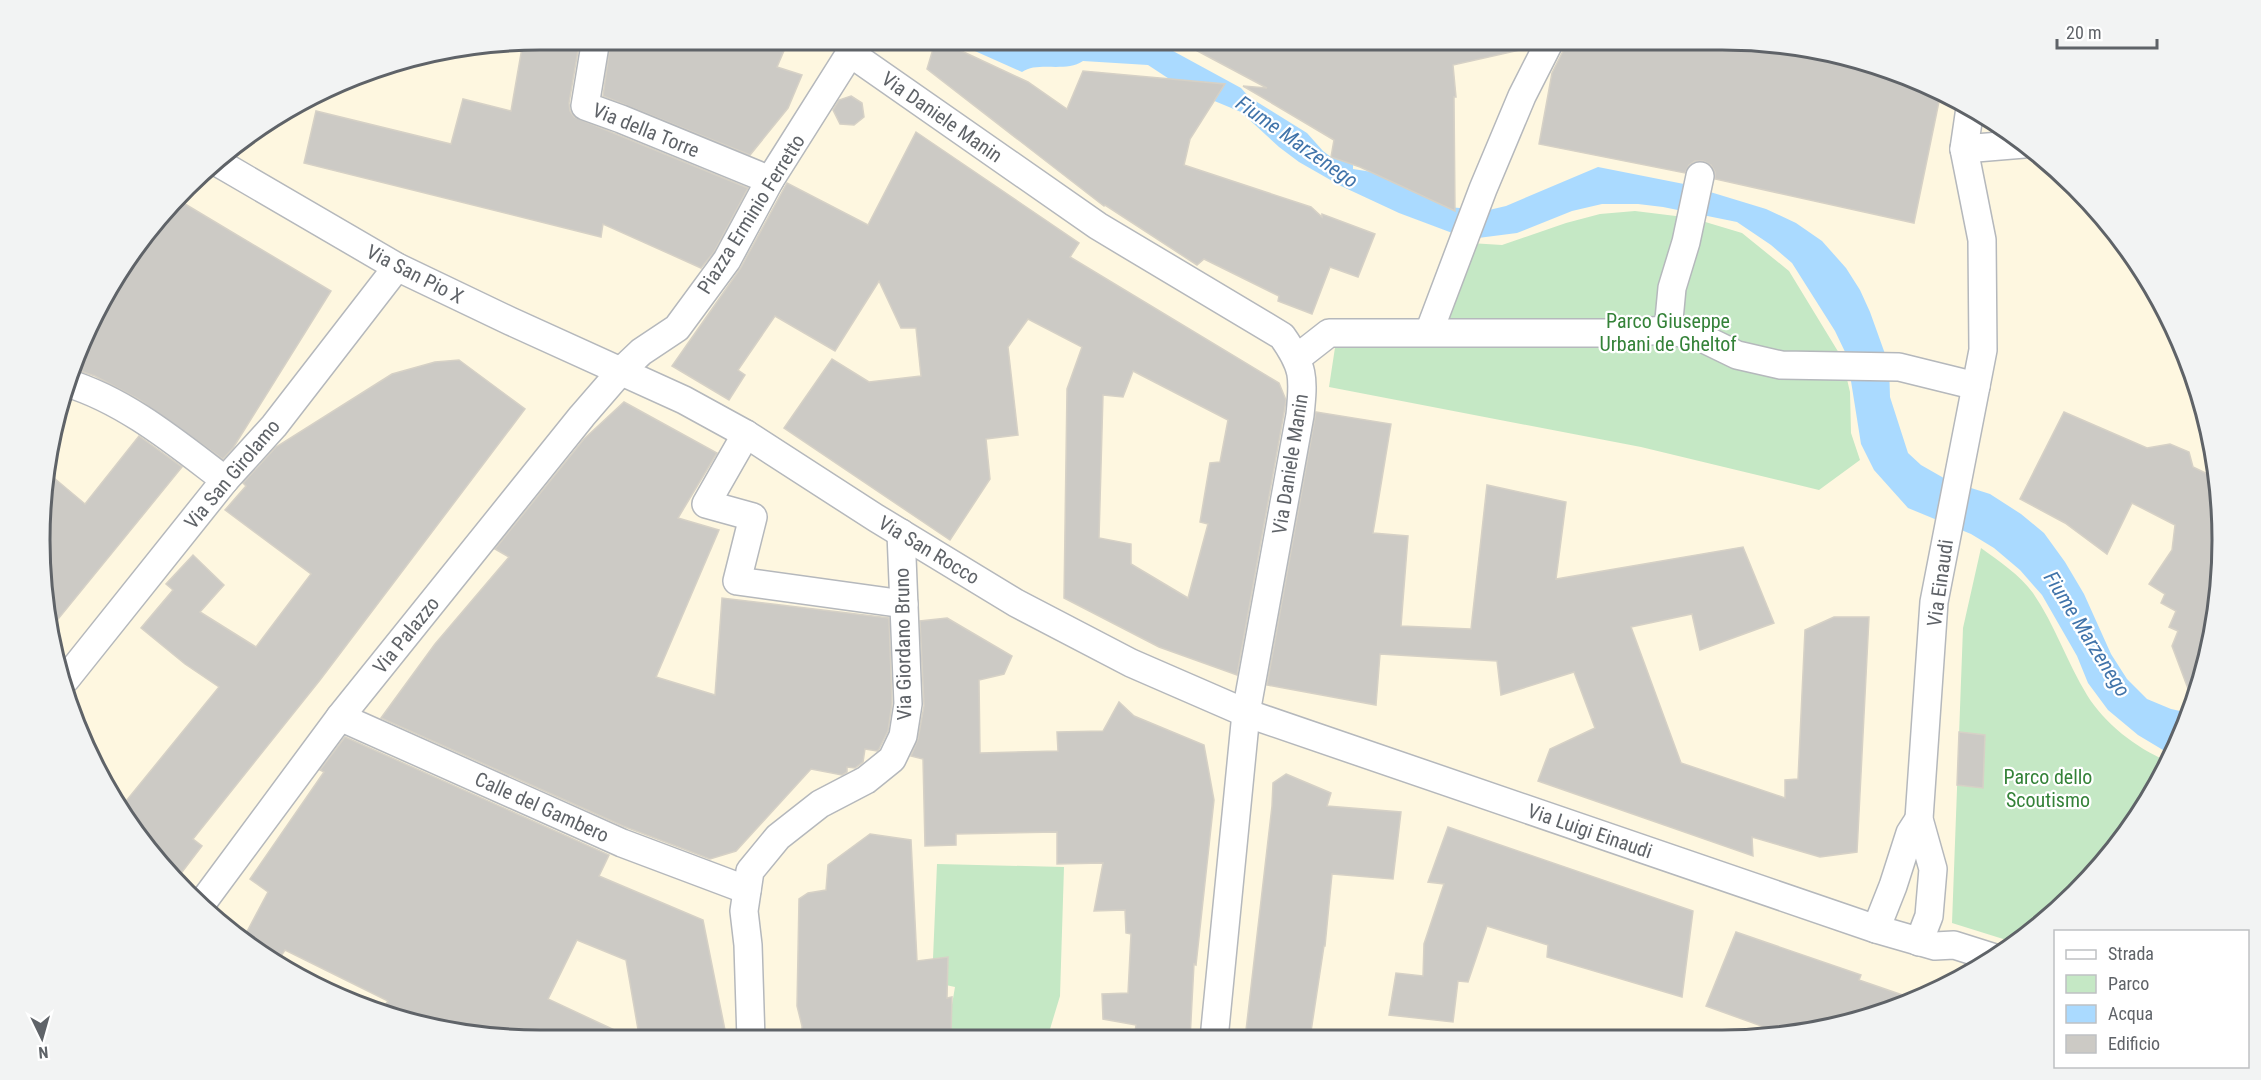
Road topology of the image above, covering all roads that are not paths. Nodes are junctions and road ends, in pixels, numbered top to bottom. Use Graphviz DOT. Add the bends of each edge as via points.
graph roads {
  1 [pos="594,50"];
  2 [pos="1545,50"];
  3 [pos="845,51"];
  4 [pos="1969,117"];
  5 [pos="2012,145"];
  6 [pos="1964,149"];
  7 [pos="223,166"];
  8 [pos="1700,176"];
  9 [pos="770,180"];
  10 [pos="397,267"];
  11 [pos="1668,330"];
  12 [pos="1429,332"];
  13 [pos="1297,358"];
  14 [pos="621,371"];
  15 [pos="75,385"];
  16 [pos="1976,386"];
  17 [pos="746,434"];
  18 [pos="225,480"];
  19 [pos="901,533"];
  20 [pos="904,604"];
  21 [pos="69,676"];
  22 [pos="1246,713"];
  23 [pos="340,717"];
  24 [pos="1919,819"];
  25 [pos="747,891"];
  26 [pos="206,899"];
  27 [pos="1876,929"];
  28 [pos="1927,944"];
  29 [pos="1984,954"];
  30 [pos="1963,966"];
  31 [pos="751,1030"];
  32 [pos="1215,1030"];
  1 -- 9 [label="street, Via della Torre" via="585,106"];
  2 -- 12 [label="street" via="1483,189"];
  3 -- 9 [label="street, Piazza Erminio Ferretto"];
  3 -- 13 [label="street, Via Daniele Manin" via="1098,226 1282,336"];
  4 -- 6 [label="street, Via Einaudi"];
  5 -- 6 [label="street"];
  6 -- 16 [label="street, Via Einaudi" via="1982,240 1983,350"];
  7 -- 10 [label="street, Via San Pio X"];
  8 -- 11 [label="street" via="1672,288"];
  9 -- 14 [label="street, Piazza Erminio Ferretto" via="727,260 677,328"];
  10 -- 14 [label="street, Via San Pio X"];
  10 -- 18 [label="street, Via San Girolamo" via="274,426"];
  11 -- 12 [label="street"];
  11 -- 16 [label="street" via="1781,365 1899,367"];
  12 -- 13 [label="street" via="1329,333"];
  13 -- 22 [label="street, Via Daniele Manin" via="1303,385 1300,415"];
  14 -- 17 [label="street, Via San Rocco"];
  14 -- 23 [label="street, Via Palazzo"];
  15 -- 18 [label="street" via="149,424"];
  16 -- 24 [label="street, Via Einaudi" via="1934,602"];
  17 -- 19 [label="street, Via San Rocco"];
  17 -- 20 [label="street" via="706,504 753,517 737,581"];
  18 -- 21 [label="street, Via San Girolamo"];
  19 -- 20 [label="street, Via Giordano Bruno"];
  19 -- 22 [label="street, Via San Rocco" via="1016,603 1120,657"];
  20 -- 25 [label="street, Via Giordano Bruno" via="908,704 903,736 892,759 866,780 820,804 777,837 750,871"];
  22 -- 27 [label="street, Via Luigi Einaudi"];
  22 -- 32 [label="street, Via Daniele Manin"];
  23 -- 25 [label="street, Calle del Gambero" via="622,843"];
  23 -- 26 [label="street, Via Palazzo"];
  24 -- 27 [label="street" via="1910,833"];
  24 -- 28 [label="street" via="1933,869"];
  25 -- 31 [label="street, Via Giordano Bruno" via="744,911"];
  27 -- 28 [label="street, Via Luigi Einaudi"];
  28 -- 29 [label="street, Via Luigi Einaudi" via="1954,945"];
  28 -- 30 [label="street, Via Luigi Einaudi" via="1948,961"];
}
